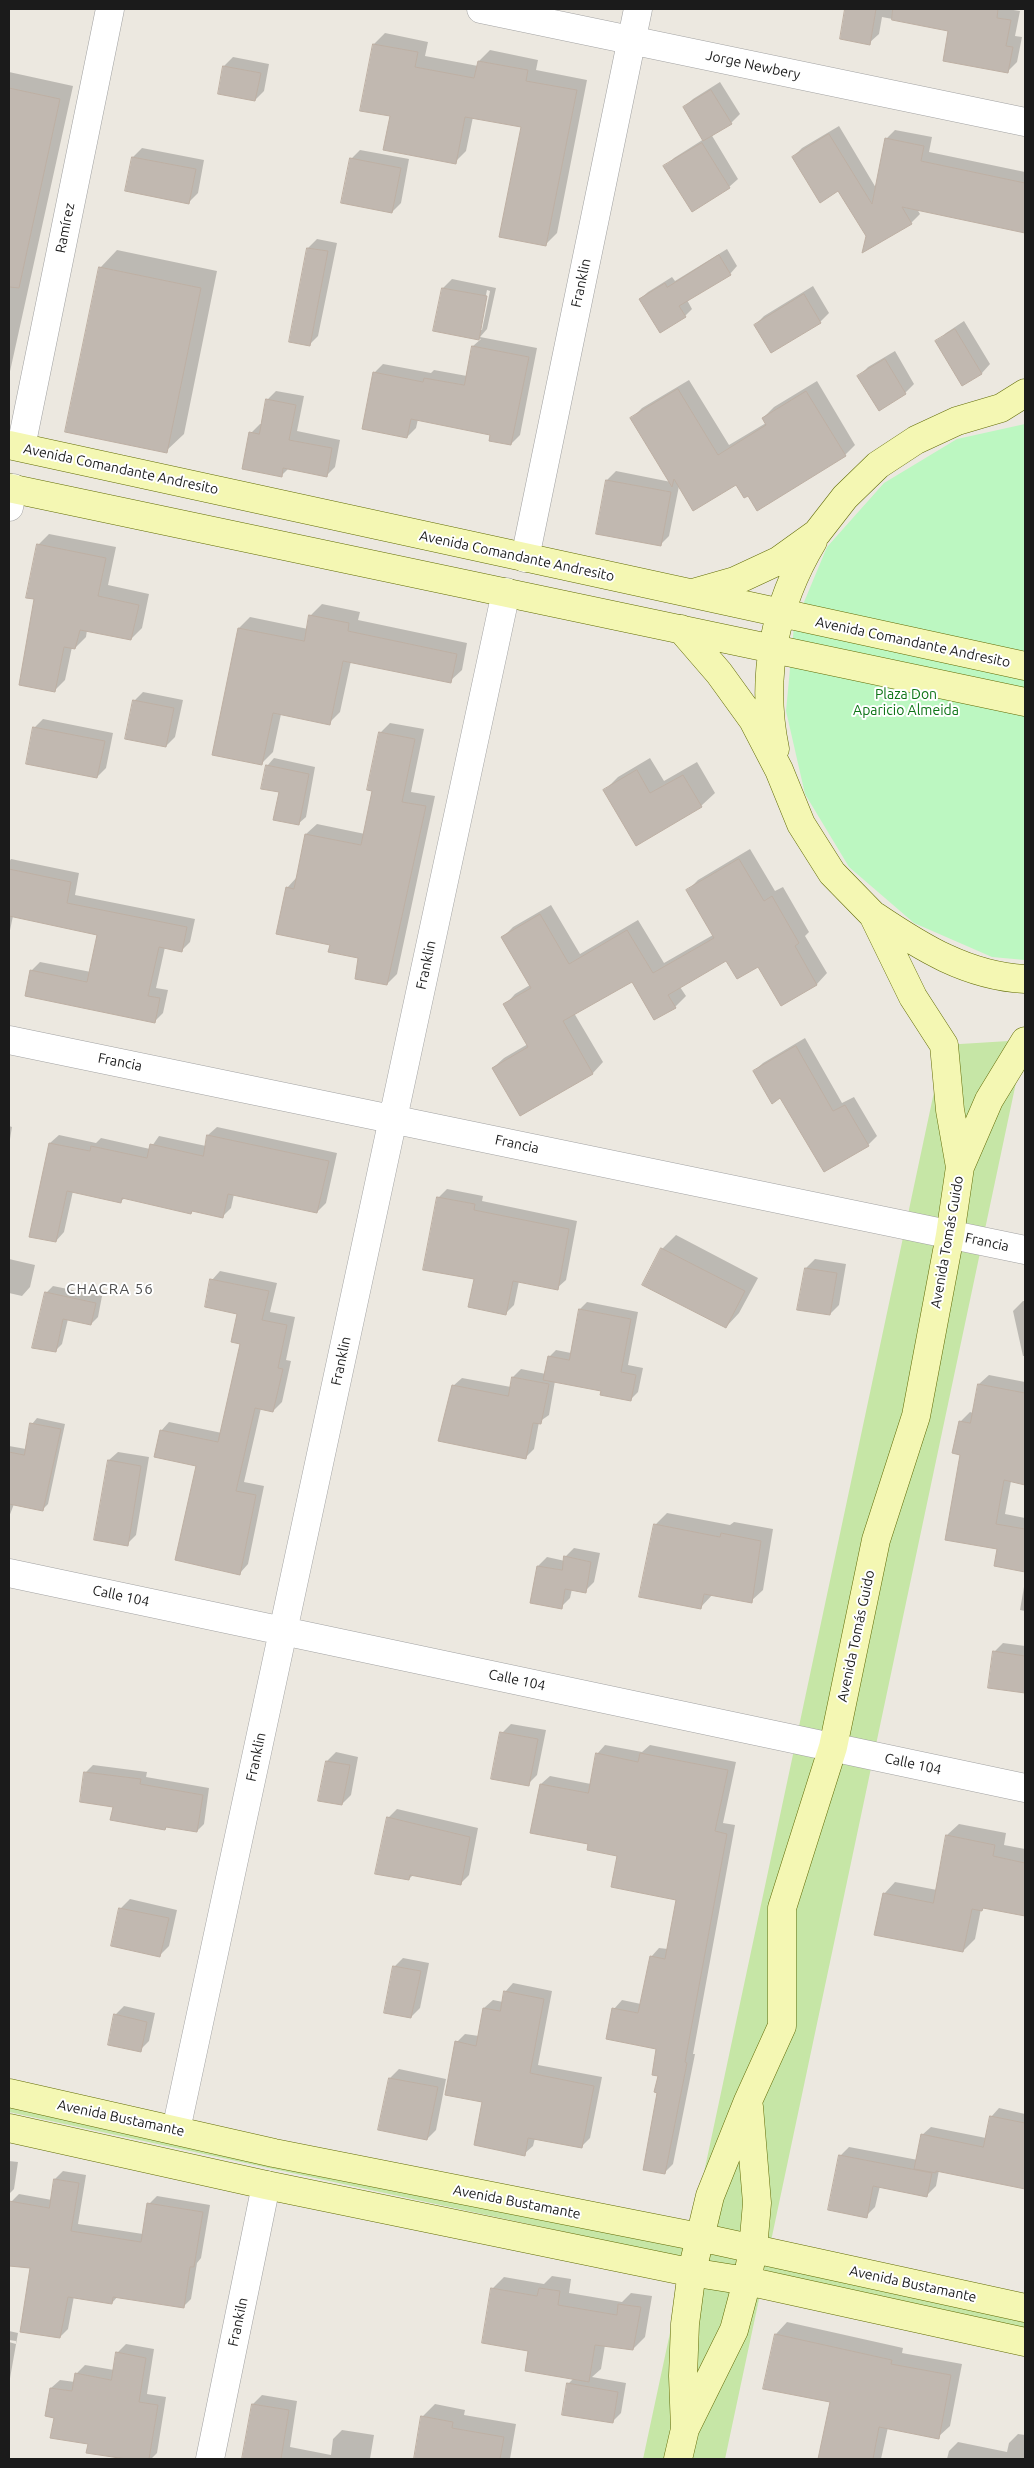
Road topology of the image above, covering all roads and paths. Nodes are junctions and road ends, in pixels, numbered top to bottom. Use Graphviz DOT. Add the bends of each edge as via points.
graph roads {
  1 [pos="110,9"];
  2 [pos="481,9"];
  3 [pos="638,9"];
  4 [pos="632,40"];
  5 [pos="1025,122"];
  6 [pos="1025,393"];
  7 [pos="1013,407"];
  8 [pos="15,446"];
  9 [pos="10,494"];
  10 [pos="817,533"];
  11 [pos="525,558"];
  12 [pos="506,592"];
  13 [pos="689,594"];
  14 [pos="780,613"];
  15 [pos="682,629"];
  16 [pos="772,648"];
  17 [pos="1025,666"];
  18 [pos="1025,702"];
  19 [pos="779,770"];
  20 [pos="874,915"];
  21 [pos="1025,979"];
  22 [pos="9,1040"];
  23 [pos="1025,1042"];
  24 [pos="393,1118"];
  25 [pos="960,1166"];
  26 [pos="950,1234"];
  27 [pos="1025,1250"];
  28 [pos="9,1573"];
  29 [pos="284,1630"];
  30 [pos="833,1747"];
  31 [pos="1025,1788"];
  32 [pos="9,2093"];
  33 [pos="748,2101"];
  34 [pos="9,2128"];
  35 [pos="176,2130"];
  36 [pos="266,2185"];
  37 [pos="700,2238"];
  38 [pos="753,2249"];
  39 [pos="692,2271"];
  40 [pos="748,2281"];
  41 [pos="1025,2308"];
  42 [pos="1025,2342"];
  43 [pos="685,2428"];
  44 [pos="210,2459"];
  45 [pos="678,2459"];
  1 -- 8 [label="street, Ramírez"];
  2 -- 4 [label="street, Jorge Newbery"];
  3 -- 4 [label="street, Franklin"];
  4 -- 5 [label="street, Jorge Newbery"];
  4 -- 11 [label="street, Franklin"];
  6 -- 7 [label="main road"];
  7 -- 10 [label="main road" via="957,421 916,440 878,466 845,497"];
  8 -- 11 [label="main road, Avenida Comandante Andresito"];
  9 -- 12 [label="main road"];
  10 -- 13 [label="main road" via="778,561 735,581"];
  10 -- 14 [label="main road" via="799,564"];
  11 -- 13 [label="main road, Avenida Comandante Andresito"];
  12 -- 15 [label="main road"];
  12 -- 24 [label="street, Franklin"];
  13 -- 14 [label="main road, Avenida Comandante Andresito"];
  14 -- 16 [label="main road"];
  14 -- 17 [label="main road, Avenida Comandante Andresito"];
  15 -- 16 [label="main road"];
  15 -- 19 [label="main road, Avenida Tomás Guido" via="753,720"];
  16 -- 18 [label="main road"];
  16 -- 19 [label="main road" via="769,683 771,727"];
  19 -- 20 [label="main road, Avenida Tomás Guido" via="801,824 832,874"];
  20 -- 21 [label="main road, Avenida Tomás Guido" via="919,946 968,968"];
  20 -- 25 [label="main road, Avenida Tomás Guido" via="913,997 944,1045 950,1110"];
  22 -- 24 [label="street, Francia"];
  23 -- 25 [label="main road, Avenida Tomás Guido" via="989,1100"];
  24 -- 26 [label="street, Francia"];
  24 -- 29 [label="street, Franklin"];
  25 -- 26 [label="main road, Avenida Tomás Guido"];
  26 -- 27 [label="street, Francia"];
  26 -- 30 [label="main road, Avenida Tomás Guido" via="916,1416 876,1540"];
  28 -- 29 [label="street, Calle 104"];
  29 -- 30 [label="street, Calle 104"];
  29 -- 35 [label="street, Franklin"];
  30 -- 31 [label="street, Calle 104"];
  30 -- 33 [label="main road, Avenida Tomás Guido" via="782,1908 782,2026"];
  32 -- 35 [label="main road, Avenida Bustamante"];
  33 -- 37 [label="main road, Avenida Tomás Guido" via="710,2196"];
  33 -- 38 [label="main road, Avenida Tomás Guido" via="757,2203"];
  34 -- 36 [label="main road"];
  35 -- 37 [label="main road, Avenida Bustamante" via="274,2153"];
  36 -- 39 [label="main road"];
  36 -- 44 [label="street, Frankiln"];
  37 -- 38 [label="main road, Avenida Bustamante"];
  37 -- 39 [label="main road, Avenida Tomás Guido"];
  38 -- 40 [label="main road, Avenida Tomás Guido"];
  38 -- 41 [label="main road, Avenida Bustamante"];
  39 -- 40 [label="main road"];
  39 -- 43 [label="main road, Avenida Tomás Guido" via="685,2324"];
  40 -- 42 [label="main road"];
  40 -- 43 [label="main road, Avenida Tomás Guido" via="734,2330"];
  43 -- 45 [label="main road, Avenida Tomás Guido"];
}
